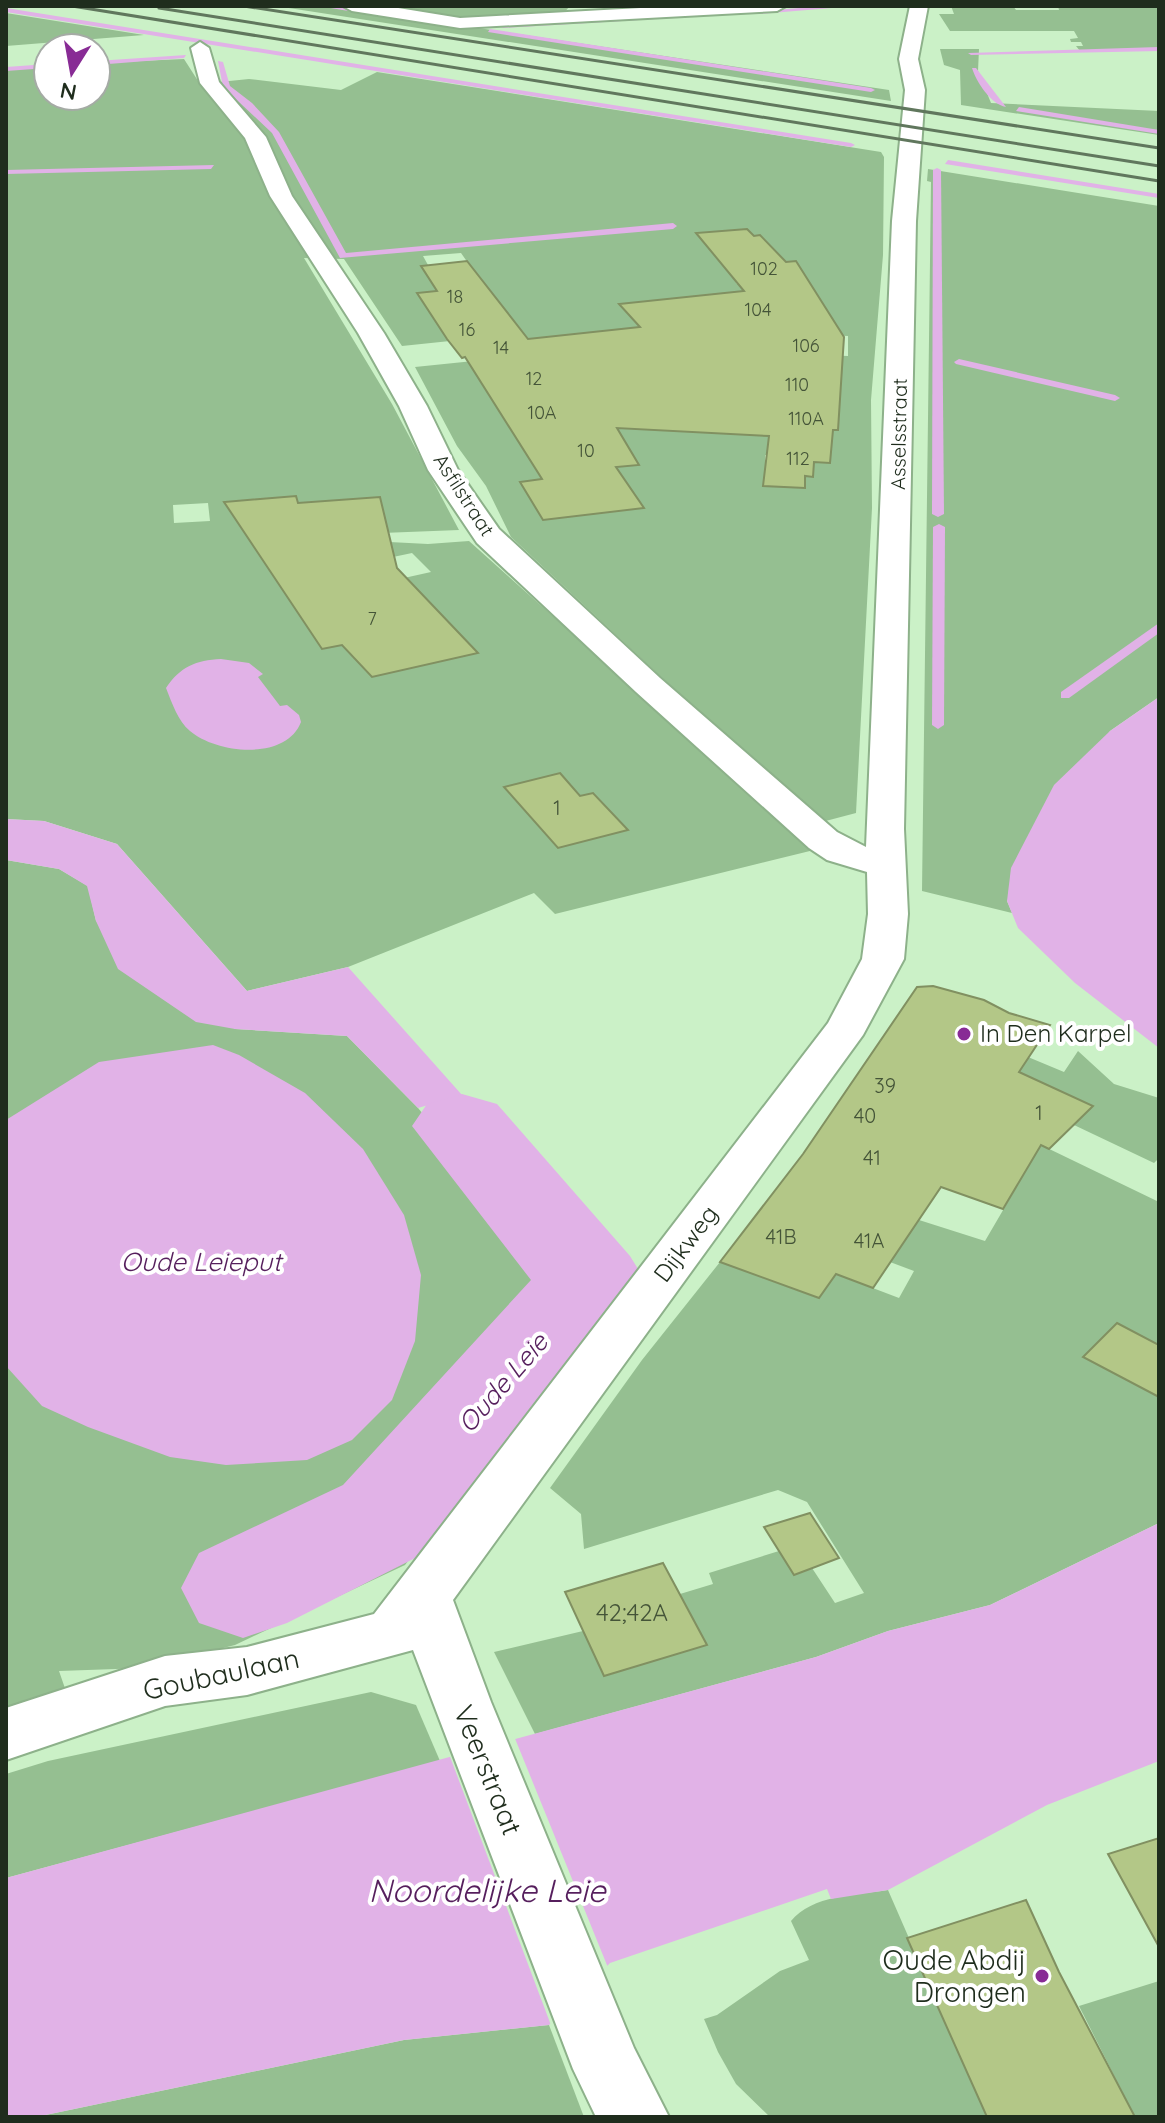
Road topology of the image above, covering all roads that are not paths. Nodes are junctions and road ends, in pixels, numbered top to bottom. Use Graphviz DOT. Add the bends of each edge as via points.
graph roads {
  1 [pos="352,6"];
  2 [pos="777,6"];
  3 [pos="919,6"];
  4 [pos="583,11"];
  5 [pos="200,48"];
  6 [pos="887,866"];
  7 [pos="423,1597"];
  8 [pos="6,1734"];
  9 [pos="621,2093"];
  1 -- 4 [label="street" via="460,23"];
  2 -- 4 [label="street"];
  3 -- 6 [label="street, Asselsstraat" via="911,32 910,80 915,90 904,221"];
  5 -- 6 [label="street, Asfilstraat" via="210,83 255,137 281,196 371,333 443,470 488,536 823,840 841,852"];
  6 -- 7 [label="street, Dijkweg" via="883,959 848,1026"];
  7 -- 8 [label="street, Goubaulaan" via="393,1633 247,1671 165,1681"];
  7 -- 9 [label="street, Veerstraat"];
}
